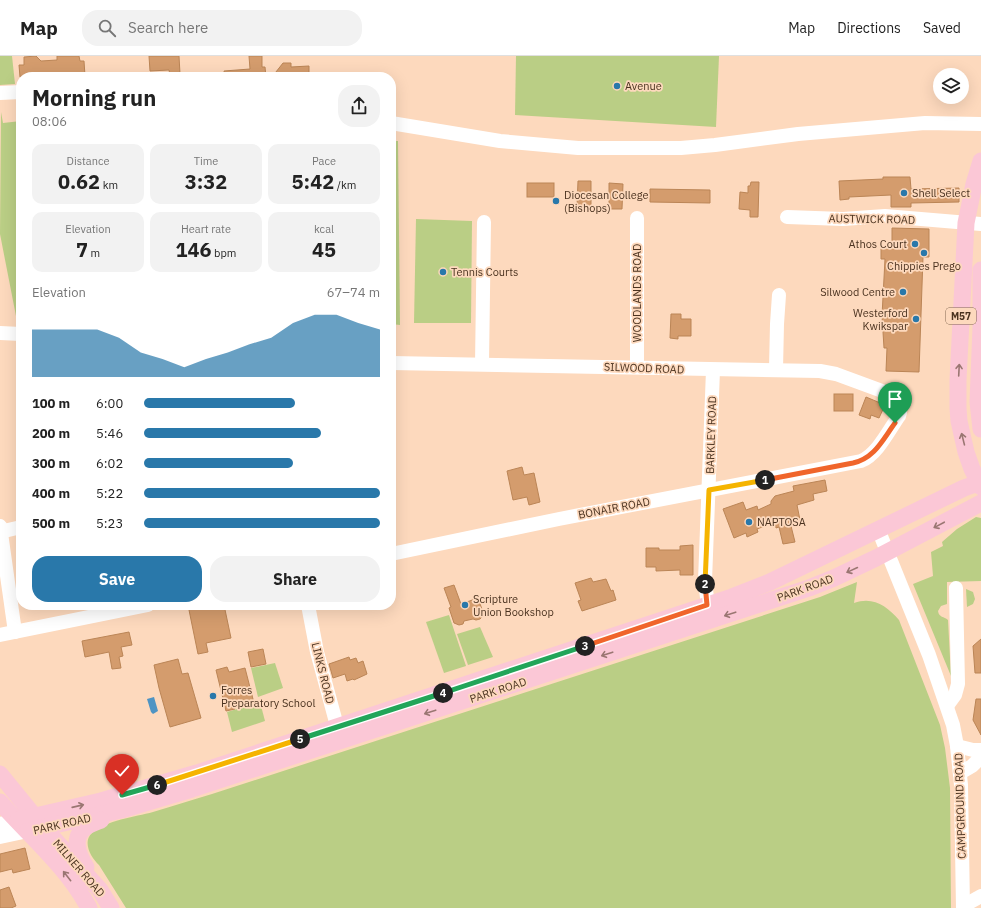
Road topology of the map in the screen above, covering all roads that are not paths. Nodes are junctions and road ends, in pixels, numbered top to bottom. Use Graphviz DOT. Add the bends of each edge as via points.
graph roads {
  1 [pos="16,92"];
  2 [pos="0,93"];
  3 [pos="396,124"];
  4 [pos="981,124"];
  5 [pos="981,161"];
  6 [pos="787,217"];
  7 [pos="638,218"];
  8 [pos="484,222"];
  9 [pos="974,224"];
  10 [pos="981,270"];
  11 [pos="779,295"];
  12 [pos="0,333"];
  13 [pos="16,334"];
  14 [pos="396,363"];
  15 [pos="482,364"];
  16 [pos="637,367"];
  17 [pos="776,369"];
  18 [pos="713,370"];
  19 [pos="893,395"];
  20 [pos="981,429"];
  21 [pos="980,484"];
  22 [pos="709,490"];
  23 [pos="981,503"];
  24 [pos="16,528"];
  25 [pos="878,529"];
  26 [pos="0,530"];
  27 [pos="887,552"];
  28 [pos="396,553"];
  29 [pos="956,588"];
  30 [pos="123,610"];
  31 [pos="309,610"];
  32 [pos="708,613"];
  33 [pos="15,632"];
  34 [pos="0,635"];
  35 [pos="947,706"];
  36 [pos="339,734"];
  37 [pos="957,746"];
  38 [pos="981,750"];
  39 [pos="981,757"];
  40 [pos="960,772"];
  41 [pos="0,774"];
  42 [pos="0,802"];
  43 [pos="121,810"];
  44 [pos="0,824"];
  45 [pos="31,824"];
  46 [pos="0,837"];
  47 [pos="100,890"];
  48 [pos="981,896"];
  49 [pos="963,907"];
  50 [pos="89,908"];
  51 [pos="111,908"];
  1 -- 2 [label="street"];
  3 -- 4 [label="street" via="500,141 578,148 681,148 798,134 925,123"];
  5 -- 9 [label="main road, M57" via="974,184"];
  6 -- 9 [label="street, AUSTWICK ROAD" via="843,219 885,216"];
  7 -- 16 [label="street, WOODLANDS ROAD"];
  8 -- 15 [label="street"];
  21 -- 9 [label="main road, M57, one-way" via="966,452 958,408 958,380"];
  10 -- 20 [label="main road, M57" via="978,395"];
  11 -- 17 [label="street"];
  12 -- 13 [label="street"];
  14 -- 15 [label="street, SILWOOD ROAD"];
  15 -- 16 [label="street, SILWOOD ROAD"];
  16 -- 18 [label="street, SILWOOD ROAD"];
  17 -- 18 [label="street, SILWOOD ROAD"];
  17 -- 19 [label="street, SILWOOD ROAD" via="829,372"];
  18 -- 22 [label="street, BARKLEY ROAD"];
  19 -- 22 [label="street, BONAIR ROAD" via="900,404 900,416 874,452 865,460"];
  21 -- 25 [label="main road, PARK ROAD"];
  22 -- 28 [label="street, BONAIR ROAD"];
  22 -- 32 [label="street, BARKLEY ROAD" via="705,582"];
  23 -- 27 [label="main road, PARK ROAD, one-way"];
  24 -- 26 [label="street"];
  25 -- 27 [label="street, CAMPGROUND ROAD"];
  25 -- 32 [label="main road, PARK ROAD"];
  26 -- 33 [label="street"];
  27 -- 32 [label="main road, PARK ROAD, one-way" via="809,588"];
  27 -- 35 [label="street, CAMPGROUND ROAD"];
  29 -- 35 [label="street" via="958,684 955,695"];
  30 -- 33 [label="street"];
  31 -- 36 [label="street, LINKS ROAD" via="317,652"];
  32 -- 36 [label="main road, PARK ROAD"];
  33 -- 34 [label="street"];
  35 -- 37 [label="street, CAMPGROUND ROAD"];
  36 -- 43 [label="main road, PARK ROAD" via="199,787"];
  45 -- 36 [label="main road, PARK ROAD, one-way" via="197,773"];
  37 -- 38 [label="street"];
  37 -- 40 [label="street, CAMPGROUND ROAD"];
  39 -- 40 [label="street" via="972,766"];
  40 -- 49 [label="street, CAMPGROUND ROAD"];
  41 -- 45 [label="main road, MILNER ROAD"];
  42 -- 45 [label="main road, MILNER ROAD"];
  43 -- 45 [label="main road, PARK ROAD"];
  43 -- 47 [label="main road" via="86,827 78,839 79,856"];
  44 -- 45 [label="street, PARK ROAD"];
  45 -- 46 [label="street, PARK ROAD"];
  45 -- 47 [label="main road, MILNER ROAD"];
  50 -- 45 [label="main road, MILNER ROAD, one-way"];
  47 -- 51 [label="main road, MILNER ROAD"];
  48 -- 49 [label="street"];
}
